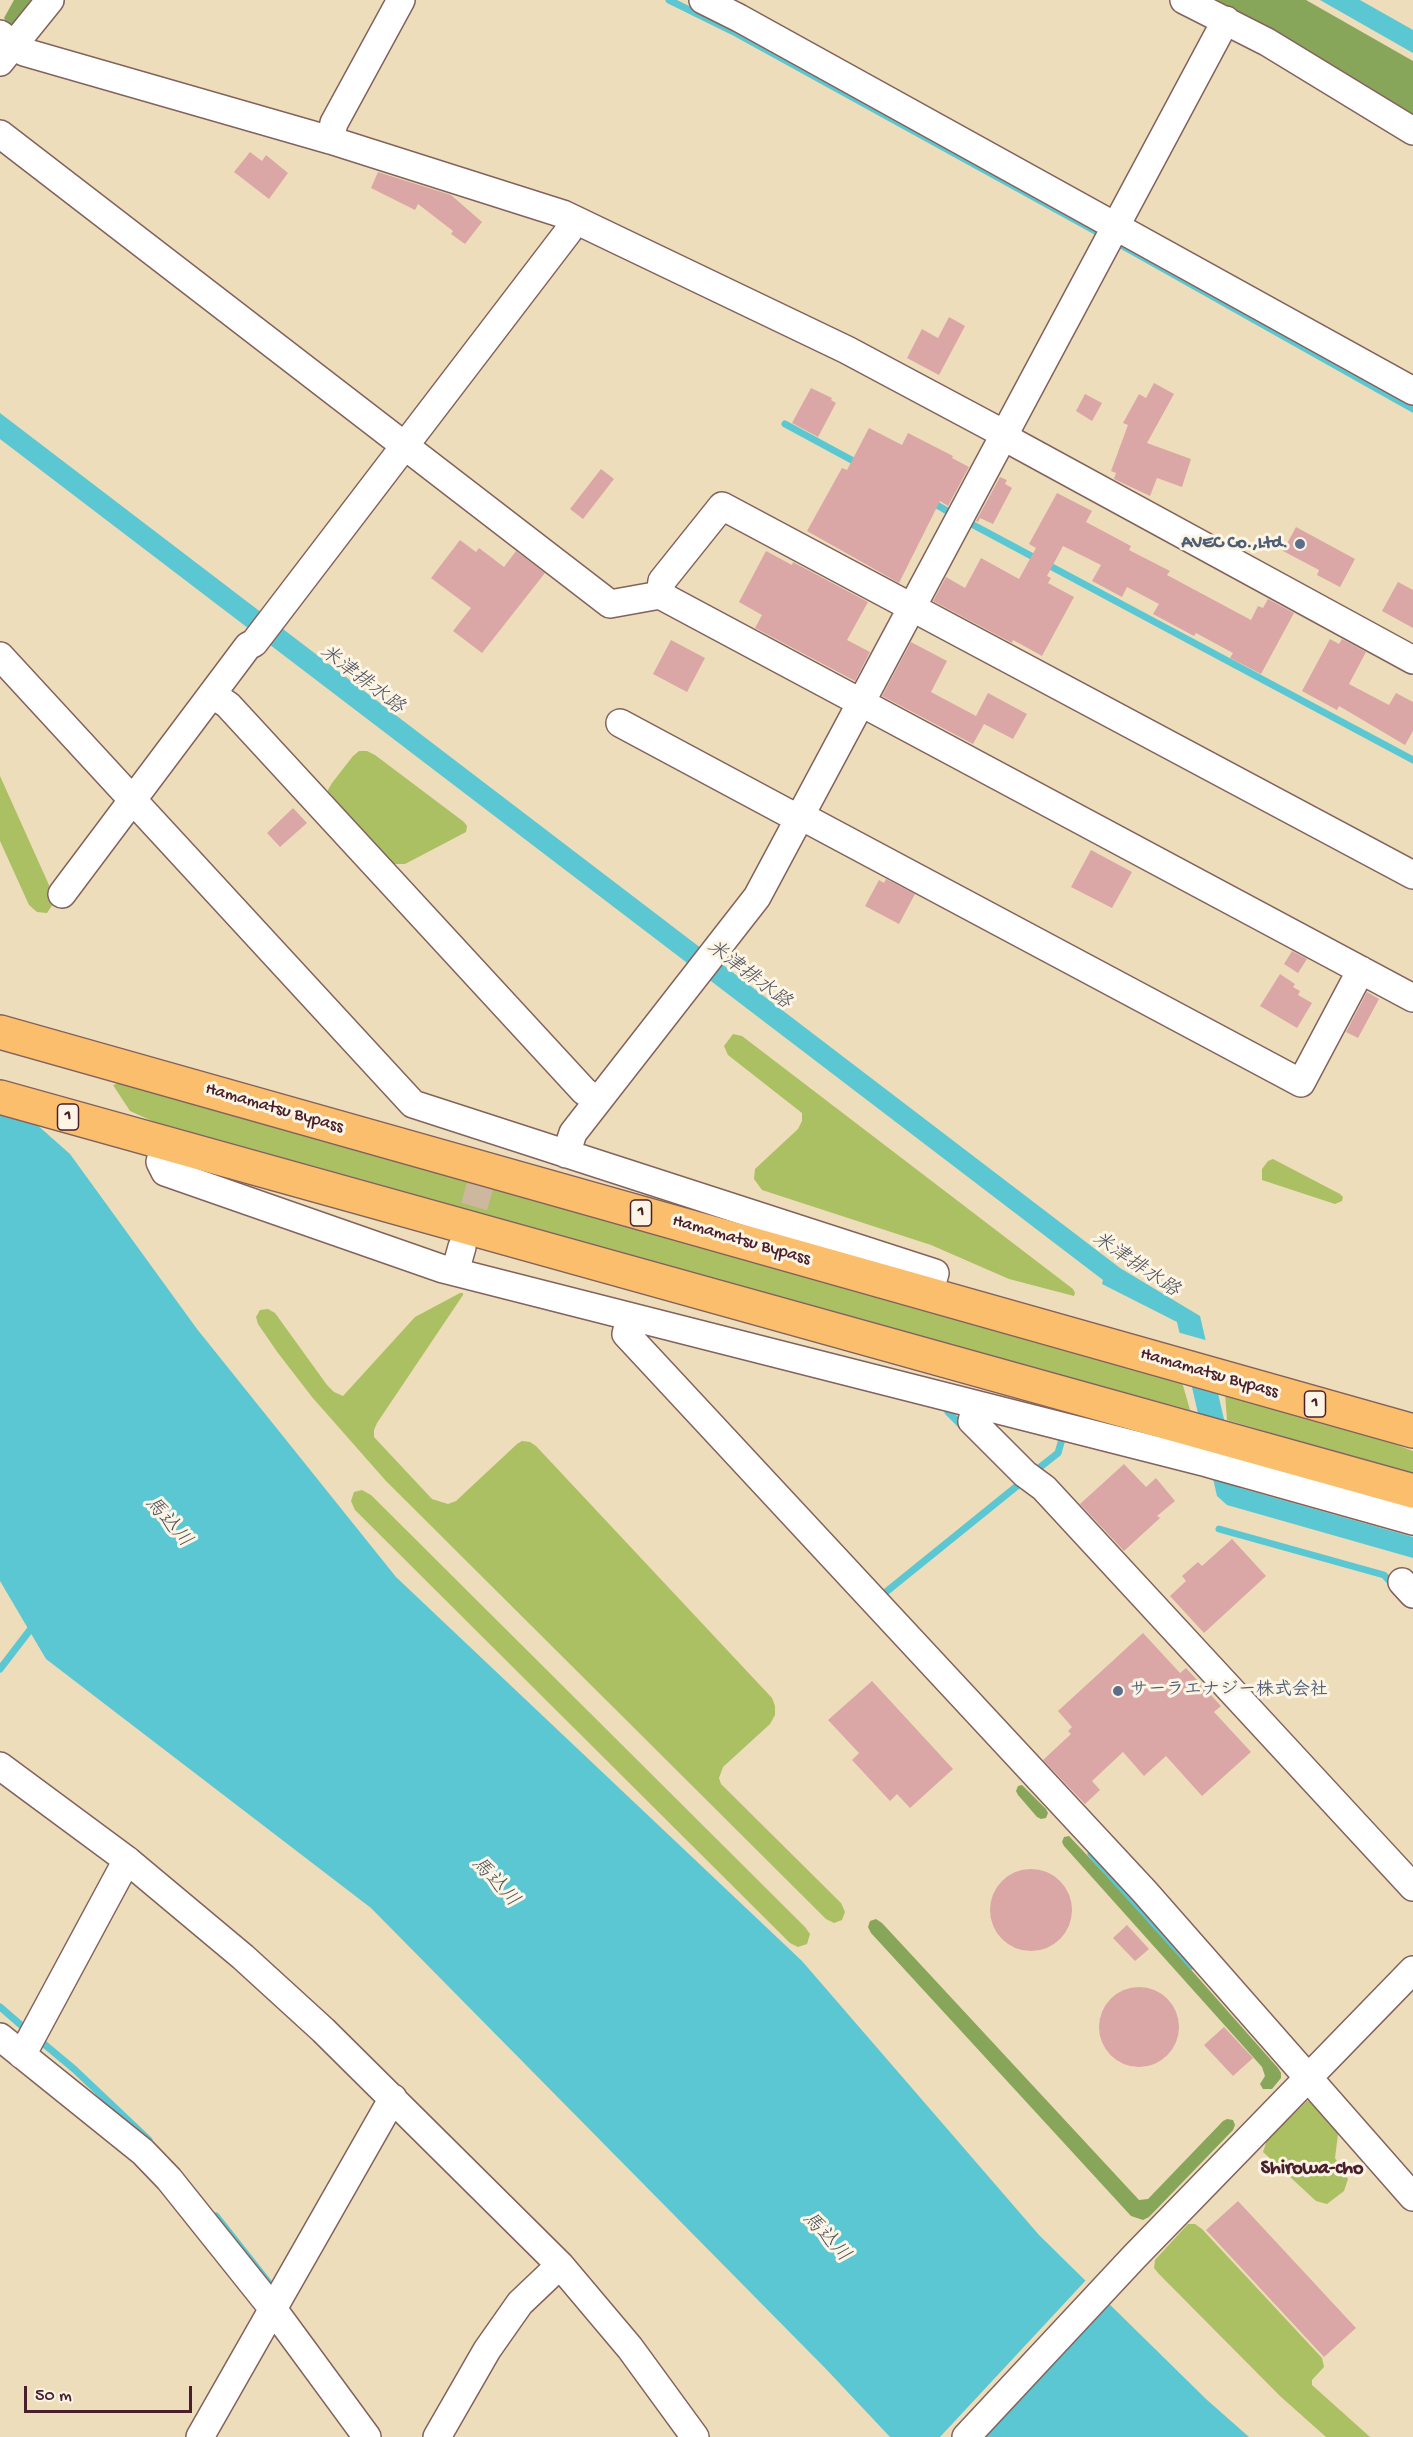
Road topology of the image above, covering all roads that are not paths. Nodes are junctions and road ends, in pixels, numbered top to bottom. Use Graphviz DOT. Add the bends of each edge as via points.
graph roads {
  1 [pos="50,0"];
  2 [pos="401,0"];
  3 [pos="703,0"];
  4 [pos="1184,0"];
  5 [pos="1226,20"];
  6 [pos="4,44"];
  7 [pos="1413,131"];
  8 [pos="0,134"];
  9 [pos="330,140"];
  10 [pos="574,220"];
  11 [pos="1116,226"];
  12 [pos="1413,391"];
  13 [pos="1004,435"];
  14 [pos="405,446"];
  15 [pos="660,595"];
  16 [pos="912,608"];
  17 [pos="0,656"];
  18 [pos="1413,660"];
  19 [pos="212,694"];
  20 [pos="861,703"];
  21 [pos="620,723"];
  22 [pos="133,801"];
  23 [pos="800,818"];
  24 [pos="1413,876"];
  25 [pos="62,894"];
  26 [pos="1361,970"];
  27 [pos="1413,998"];
  28 [pos="0,1032"];
  29 [pos="0,1097"];
  30 [pos="598,1101"];
  31 [pos="151,1139"];
  32 [pos="566,1154"];
  33 [pos="929,1294"];
  34 [pos="630,1317"];
  35 [pos="976,1405"];
  36 [pos="1405,1431"];
  37 [pos="1413,1491"];
  38 [pos="1413,1521"];
  39 [pos="0,1766"];
  40 [pos="127,1860"];
  41 [pos="1413,1887"];
  42 [pos="1413,1970"];
  43 [pos="0,2037"];
  44 [pos="22,2055"];
  45 [pos="1307,2077"];
  46 [pos="393,2098"];
  47 [pos="1413,2197"];
  48 [pos="560,2265"];
  49 [pos="273,2309"];
  50 [pos="200,2437"];
  51 [pos="367,2437"];
  52 [pos="436,2437"];
  53 [pos="695,2437"];
  54 [pos="966,2437"];
  1 -- 6 [label="street"];
  2 -- 9 [label="street" via="334,123"];
  3 -- 11 [label="street"];
  4 -- 5 [label="street"];
  5 -- 7 [label="street"];
  5 -- 11 [label="street"];
  6 -- 9 [label="street"];
  8 -- 14 [label="street"];
  9 -- 10 [label="street"];
  10 -- 13 [label="street" via="847,350"];
  10 -- 14 [label="street"];
  11 -- 12 [label="street"];
  11 -- 13 [label="street"];
  13 -- 16 [label="street"];
  13 -- 18 [label="street"];
  14 -- 15 [label="street" via="610,604"];
  14 -- 19 [label="street"];
  15 -- 16 [label="street" via="662,581 722,506"];
  15 -- 20 [label="street"];
  16 -- 20 [label="street"];
  16 -- 24 [label="street"];
  17 -- 22 [label="street"];
  19 -- 22 [label="street"];
  19 -- 30 [label="street" via="228,705"];
  20 -- 23 [label="street"];
  20 -- 26 [label="street"];
  21 -- 23 [label="street"];
  22 -- 25 [label="street"];
  22 -- 32 [label="street" via="413,1104 492,1142"];
  23 -- 26 [label="street" via="1300,1083"];
  23 -- 30 [label="street" via="758,897"];
  26 -- 27 [label="street"];
  28 -- 33 [label="highway, Hamamatsu Bypass / 1"];
  29 -- 31 [label="highway, 1"];
  30 -- 32 [label="street" via="573,1133"];
  31 -- 34 [label="street" via="165,1172 459,1260"];
  31 -- 37 [label="highway, 1"];
  32 -- 33 [label="street" via="935,1273"];
  33 -- 36 [label="highway, Hamamatsu Bypass / 1"];
  34 -- 35 [label="street"];
  34 -- 45 [label="street" via="626,1335 1136,1882"];
  35 -- 38 [label="street"];
  35 -- 41 [label="street" via="972,1421 1024,1474 1044,1488"];
  39 -- 40 [label="street"];
  40 -- 44 [label="street"];
  40 -- 46 [label="street" via="243,1957"];
  42 -- 45 [label="street"];
  43 -- 44 [label="street"];
  44 -- 49 [label="street" via="143,2152"];
  45 -- 47 [label="street"];
  45 -- 54 [label="street"];
  46 -- 48 [label="street"];
  46 -- 49 [label="street"];
  48 -- 52 [label="street" via="520,2302"];
  48 -- 53 [label="street" via="630,2348"];
  49 -- 50 [label="street"];
  49 -- 51 [label="street"];
}
